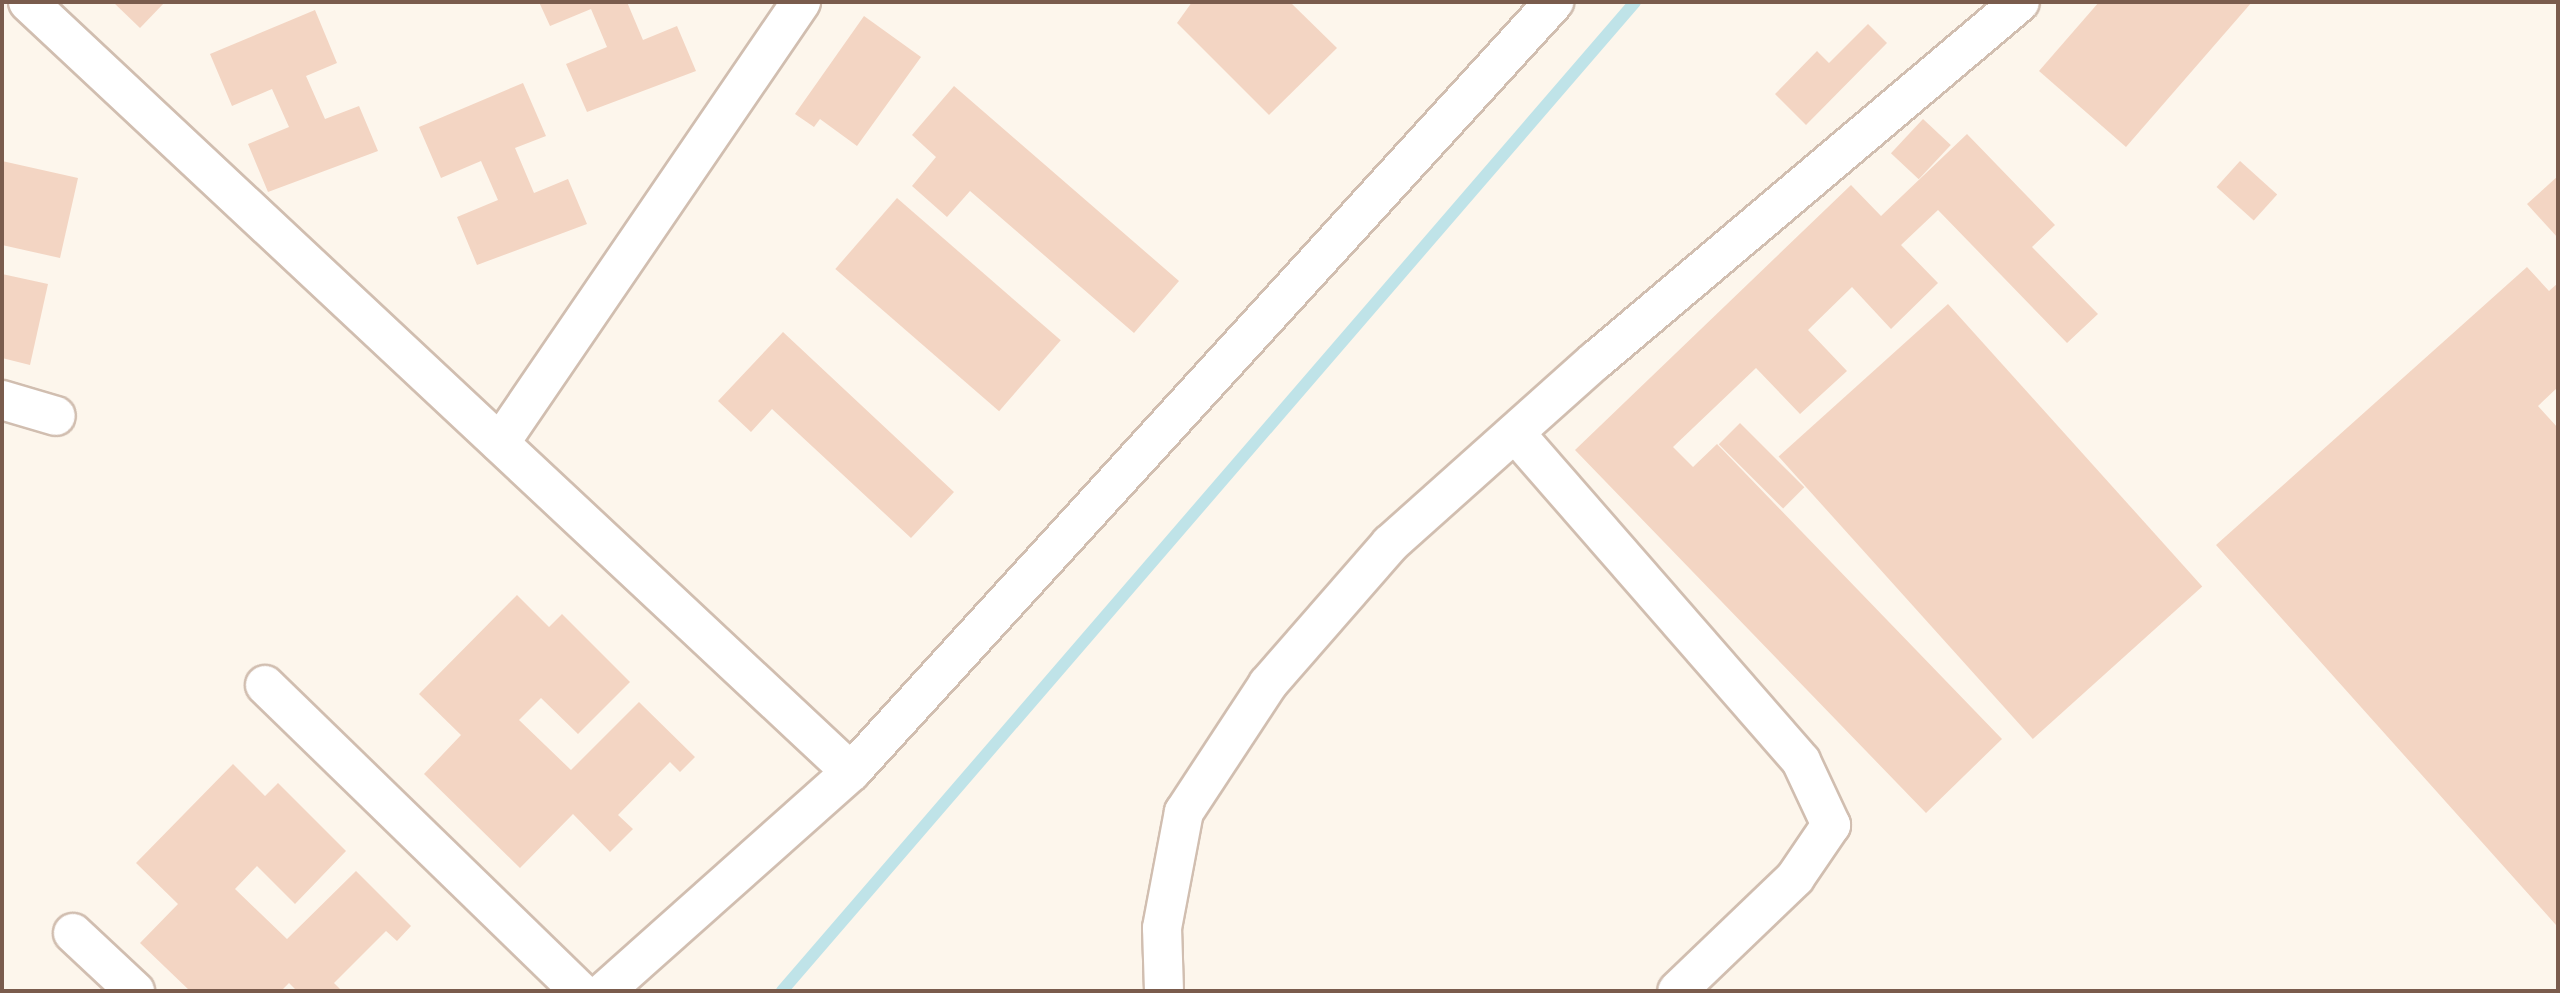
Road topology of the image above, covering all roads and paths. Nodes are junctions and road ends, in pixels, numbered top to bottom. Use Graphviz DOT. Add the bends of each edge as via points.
graph roads {
  1 [pos="28,2"];
  2 [pos="801,2"];
  3 [pos="1554,2"];
  4 [pos="2020,2"];
  5 [pos="2,400"];
  6 [pos="56,416"];
  7 [pos="1515,433"];
  8 [pos="500,443"];
  9 [pos="265,685"];
  10 [pos="851,772"];
  11 [pos="73,933"];
  12 [pos="135,991"];
  13 [pos="580,991"];
  14 [pos="605,991"];
  15 [pos="1164,991"];
  16 [pos="1676,991"];
  1 -- 8 [label="street"];
  2 -- 8 [label="street"];
  3 -- 10 [label="street"];
  4 -- 7 [label="street"];
  5 -- 6 [label="street"];
  7 -- 15 [label="street" via="1390,544 1268,684 1184,811 1161,928"];
  7 -- 16 [label="street" via="1801,761 1831,825 1795,878"];
  8 -- 10 [label="street"];
  9 -- 13 [label="street"];
  10 -- 14 [label="street"];
  11 -- 12 [label="street"];
}
